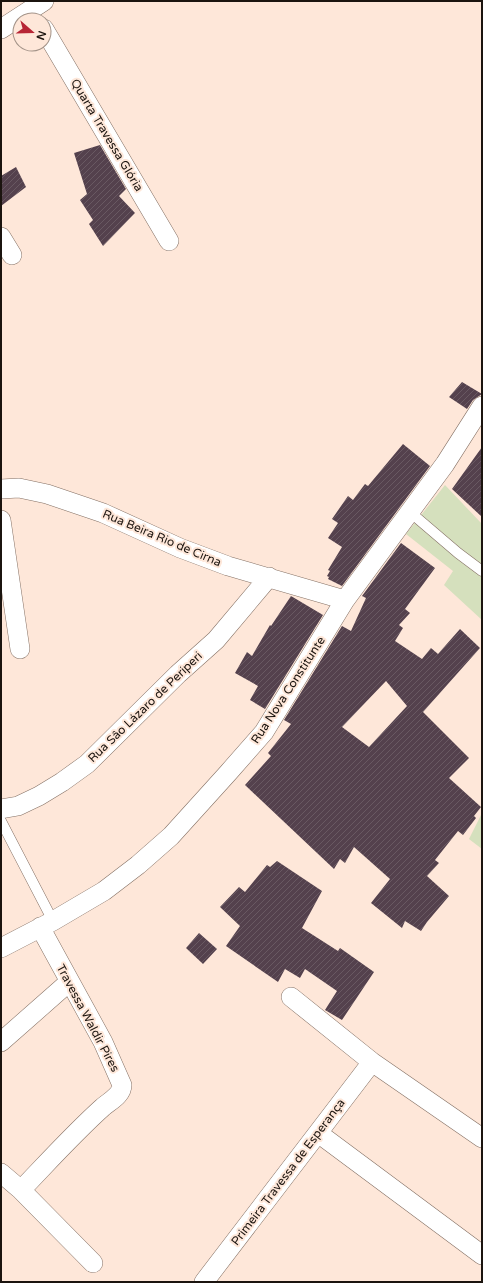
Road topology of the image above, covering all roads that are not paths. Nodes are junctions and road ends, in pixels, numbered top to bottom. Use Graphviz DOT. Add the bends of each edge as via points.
graph roads {
  1 [pos="38,10"];
  2 [pos="1,29"];
  3 [pos="52,43"];
  4 [pos="1,237"];
  5 [pos="169,241"];
  6 [pos="12,255"];
  7 [pos="482,406"];
  8 [pos="1,489"];
  9 [pos="410,512"];
  10 [pos="1,520"];
  11 [pos="482,571"];
  12 [pos="269,577"];
  13 [pos="345,600"];
  14 [pos="20,649"];
  15 [pos="1,808"];
  16 [pos="1,821"];
  17 [pos="46,924"];
  18 [pos="1,948"];
  19 [pos="70,982"];
  20 [pos="291,997"];
  21 [pos="1,1042"];
  22 [pos="372,1062"];
  23 [pos="318,1133"];
  24 [pos="482,1138"];
  25 [pos="1,1173"];
  26 [pos="21,1190"];
  27 [pos="482,1255"];
  28 [pos="93,1263"];
  29 [pos="204,1282"];
  1 -- 2 [label="street"];
  3 -- 5 [label="street, Quarta Travessa Glória"];
  4 -- 6 [label="street"];
  7 -- 9 [label="street, Rua Nova Constitunte"];
  8 -- 12 [label="street, Rua Beira Rio de Cirna" via="19,488 47,494 103,513 228,566"];
  9 -- 11 [label="lane"];
  9 -- 13 [label="street, Rua Nova Constitunte"];
  10 -- 14 [label="street"];
  12 -- 13 [label="street, Rua Beira Rio de Cirna"];
  12 -- 15 [label="street, Rua Sâo Lázaro de Periperi" via="216,640 87,764 39,796 18,806"];
  13 -- 17 [label="street, Rua Nova Constitunte" via="264,732 200,805 171,836 138,865 104,891"];
  16 -- 17 [label="lane"];
  17 -- 18 [label="street, Rua Nova Constitunte"];
  17 -- 19 [label="street, Travessa Waldir Pires"];
  19 -- 21 [label="street"];
  19 -- 26 [label="street, Travessa Waldir Pires" via="103,1042 122,1088"];
  20 -- 22 [label="street"];
  22 -- 23 [label="street, Primeira Travessa de Esperança"];
  22 -- 24 [label="street"];
  23 -- 27 [label="street"];
  23 -- 29 [label="street, Primeira Travessa de Esperança"];
  25 -- 26 [label="street"];
  26 -- 28 [label="street"];
}
